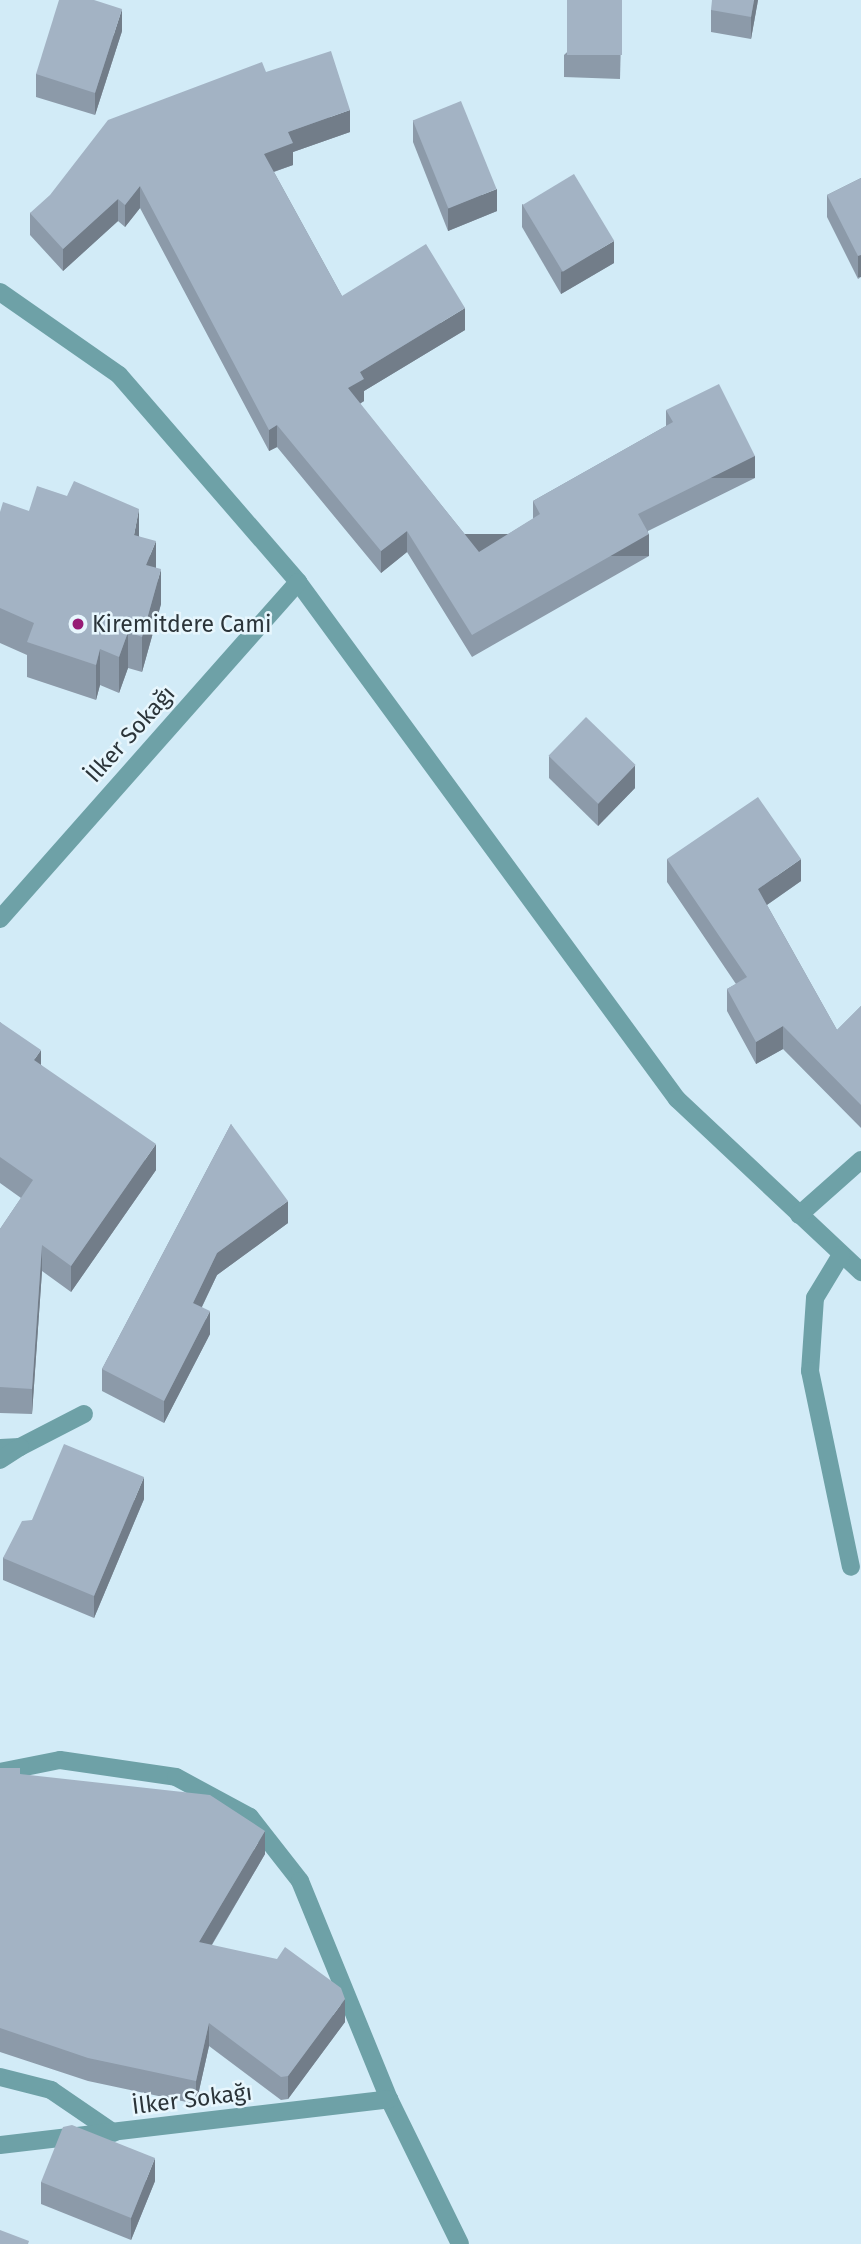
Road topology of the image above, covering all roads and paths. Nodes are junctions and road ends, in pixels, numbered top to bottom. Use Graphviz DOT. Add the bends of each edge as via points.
graph roads {
  1 [pos="0,292"];
  2 [pos="298,582"];
  3 [pos="0,919"];
  4 [pos="861,1160"];
  5 [pos="799,1215"];
  6 [pos="841,1255"];
  7 [pos="861,1272"];
  8 [pos="84,1414"];
  9 [pos="20,1447"];
  10 [pos="0,1448"];
  11 [pos="0,1460"];
  12 [pos="851,1567"];
  13 [pos="0,1772"];
  14 [pos="0,2077"];
  15 [pos="389,2099"];
  16 [pos="114,2133"];
  17 [pos="0,2145"];
  18 [pos="460,2244"];
  1 -- 2 [label="street" via="119,374"];
  2 -- 3 [label="street, İlker Sokağı"];
  2 -- 5 [label="street" via="677,1099"];
  4 -- 5 [label="street"];
  5 -- 6 [label="street"];
  6 -- 7 [label="street"];
  6 -- 12 [label="street" via="815,1298 810,1371"];
  8 -- 9 [label="street"];
  9 -- 10 [label="street"];
  9 -- 11 [label="street"];
  13 -- 15 [label="street" via="60,1760 176,1777 250,1817 300,1881"];
  14 -- 16 [label="street" via="51,2090"];
  15 -- 16 [label="street, İlker Sokağı"];
  15 -- 18 [label="street"];
  16 -- 17 [label="street, İlker Sokağı"];
}
